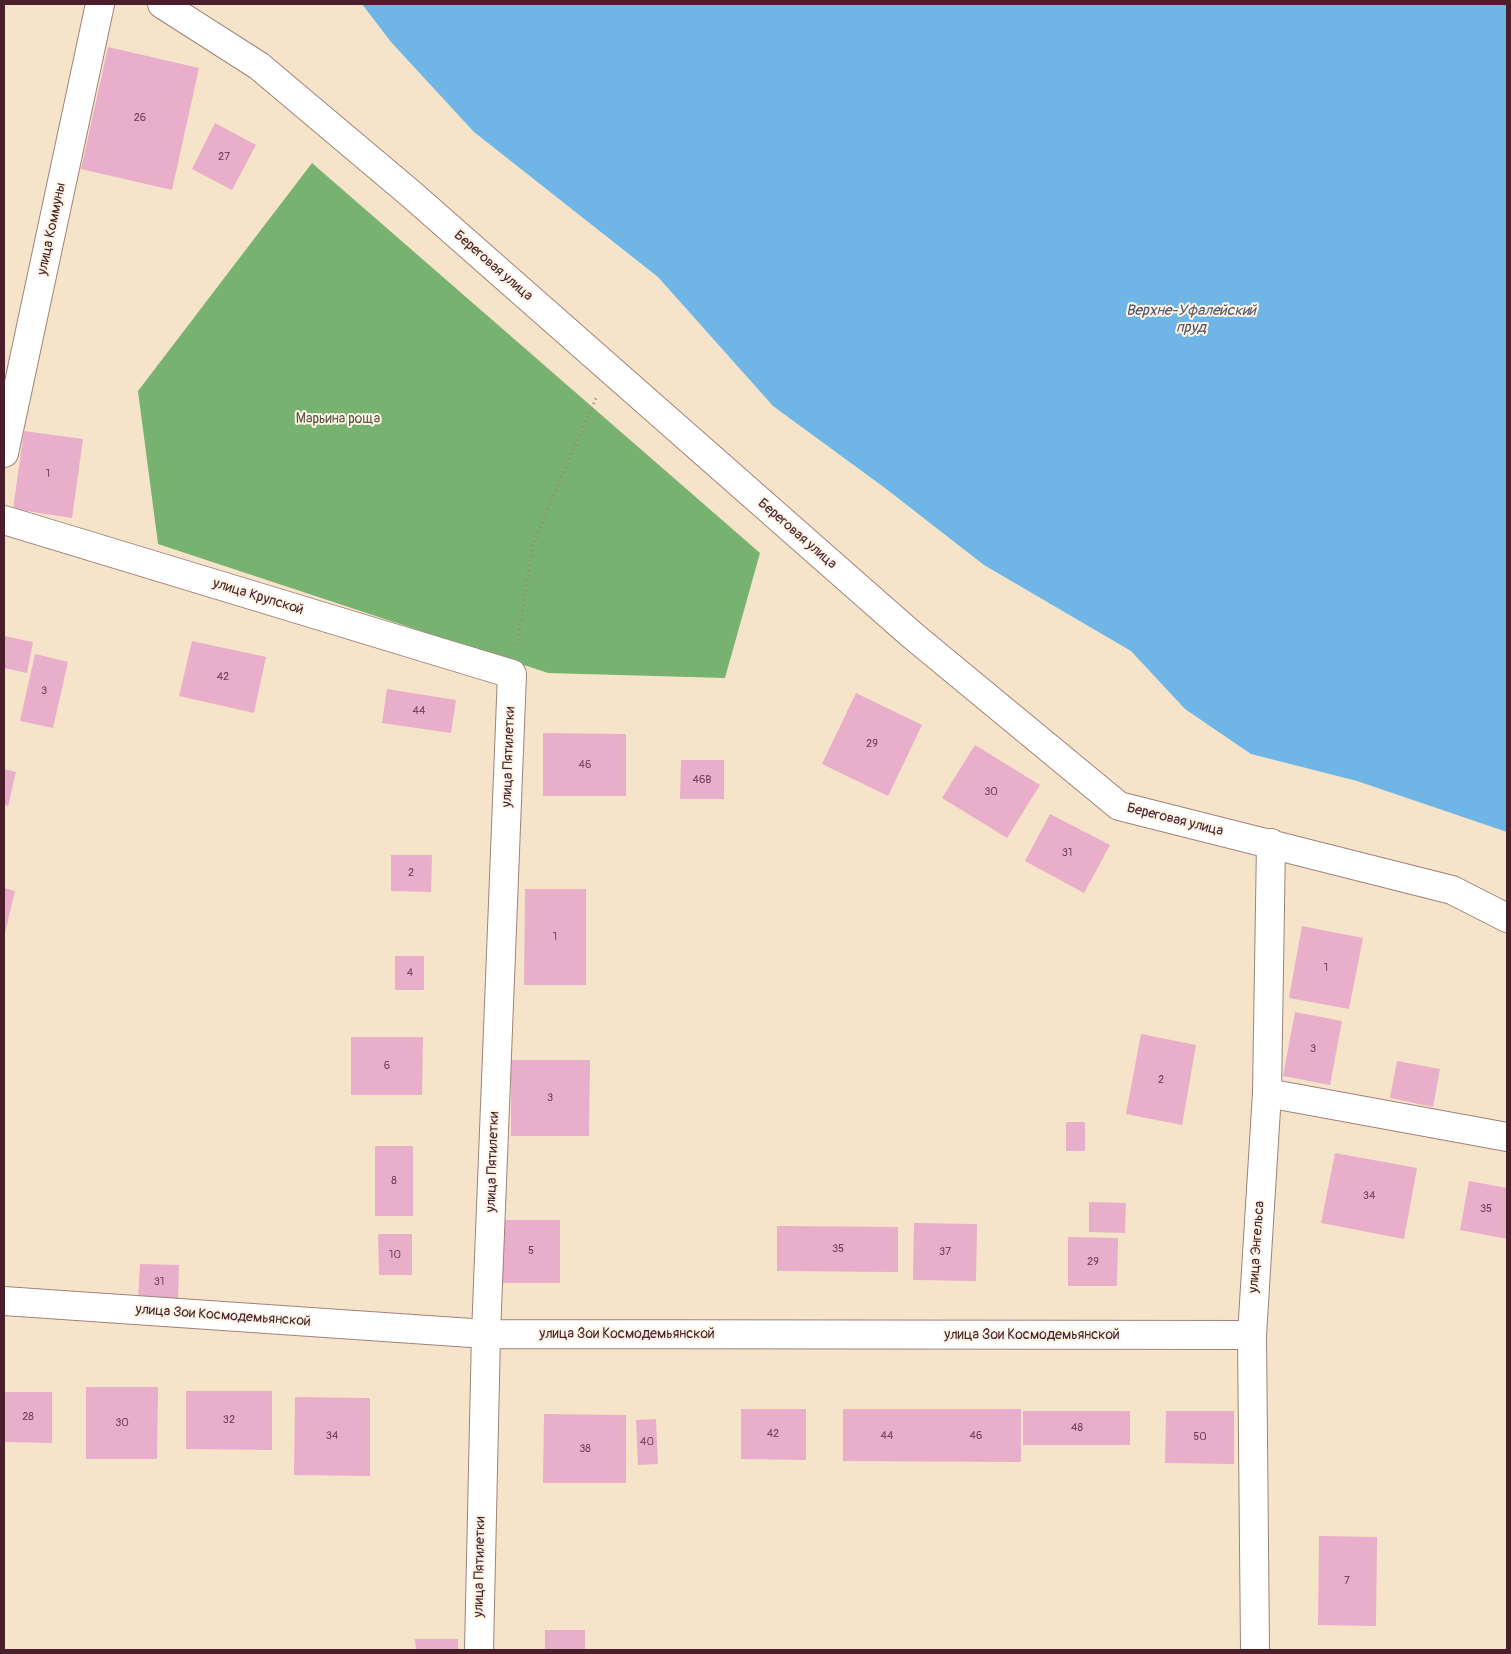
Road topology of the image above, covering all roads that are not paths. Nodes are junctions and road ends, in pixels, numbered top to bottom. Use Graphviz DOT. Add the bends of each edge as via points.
graph roads {
  1 [pos="100,4"];
  2 [pos="162,4"];
  3 [pos="4,454"];
  4 [pos="4,520"];
  5 [pos="512,674"];
  6 [pos="1271,843"];
  7 [pos="1507,918"];
  8 [pos="1268,1093"];
  9 [pos="1507,1137"];
  10 [pos="4,1301"];
  11 [pos="486,1334"];
  12 [pos="1252,1335"];
  13 [pos="478,1650"];
  14 [pos="1255,1650"];
  1 -- 3 [label="street, улица Коммуны"];
  2 -- 6 [label="street, Береговая улица" via="259,66 418,200 912,635 1118,806"];
  4 -- 5 [label="street, улица Крупской"];
  5 -- 11 [label="street, улица Пятилетки"];
  6 -- 7 [label="street, Береговая улица" via="1452,890"];
  6 -- 8 [label="street, улица Энгельса"];
  8 -- 9 [label="street"];
  8 -- 12 [label="street, улица Энгельса"];
  10 -- 11 [label="street, улица Зои Космодемьянской"];
  11 -- 12 [label="street, улица Зои Космодемьянской"];
  11 -- 13 [label="street, улица Пятилетки"];
  12 -- 14 [label="street, улица Энгельса"];
}
